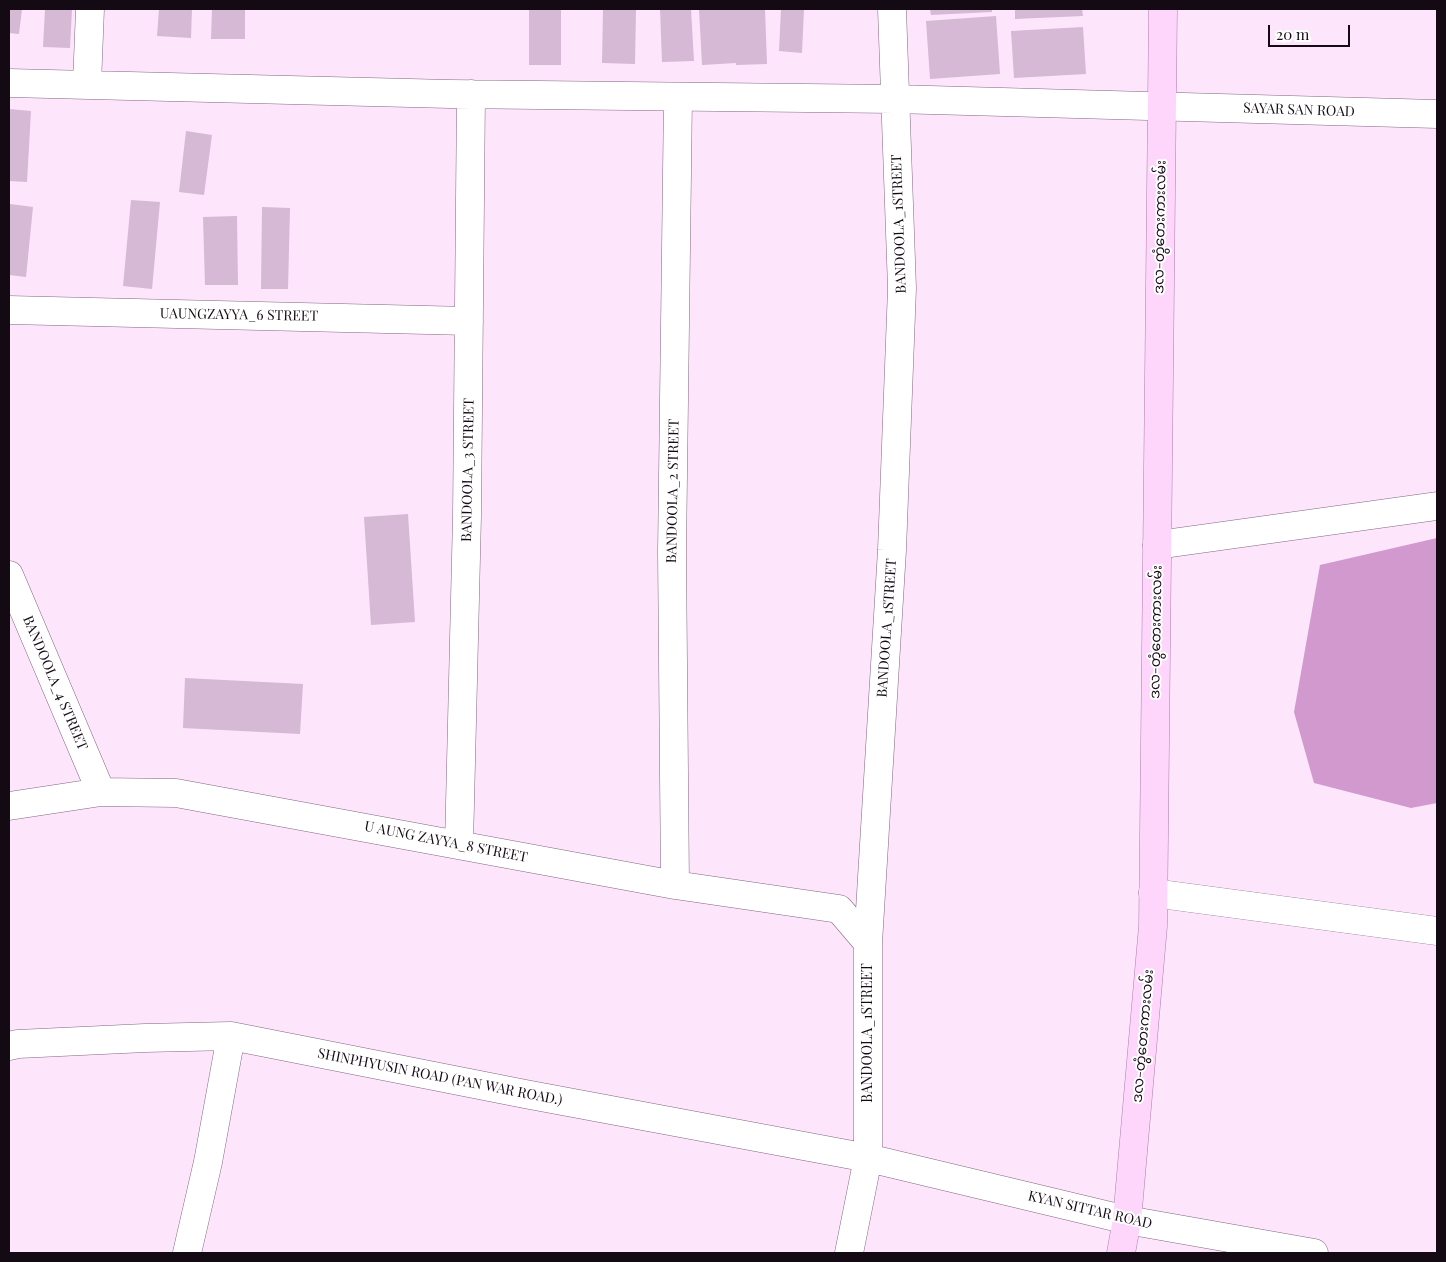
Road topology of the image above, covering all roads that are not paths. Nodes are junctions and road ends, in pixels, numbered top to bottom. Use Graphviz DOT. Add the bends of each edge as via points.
graph roads {
  1 [pos="90,9"];
  2 [pos="892,9"];
  3 [pos="1163,9"];
  4 [pos="9,83"];
  5 [pos="87,84"];
  6 [pos="471,94"];
  7 [pos="678,97"];
  8 [pos="894,99"];
  9 [pos="1162,106"];
  10 [pos="1437,114"];
  11 [pos="9,310"];
  12 [pos="469,321"];
  13 [pos="1437,506"];
  14 [pos="1157,545"];
  15 [pos="9,575"];
  16 [pos="102,792"];
  17 [pos="9,806"];
  18 [pos="460,845"];
  19 [pos="674,885"];
  20 [pos="1153,893"];
  21 [pos="1437,930"];
  22 [pos="868,943"];
  23 [pos="231,1036"];
  24 [pos="9,1046"];
  25 [pos="868,1158"];
  26 [pos="1127,1220"];
  27 [pos="187,1253"];
  28 [pos="849,1253"];
  29 [pos="1121,1253"];
  30 [pos="1314,1253"];
  1 -- 5 [label="street"];
  2 -- 8 [label="street, BANDOOLA_1STREET"];
  3 -- 9 [label="main road, ဒလ-တွံတေးကားလမ်း"];
  4 -- 5 [label="street, SAYAR SAN ROAD"];
  5 -- 6 [label="street, SAYAR SAN ROAD"];
  6 -- 7 [label="street, SAYAR SAN ROAD"];
  6 -- 12 [label="street, BANDOOLA_3 STREET"];
  7 -- 8 [label="street, SAYAR SAN ROAD"];
  7 -- 19 [label="street, BANDOOLA_2 STREET" via="672,552"];
  8 -- 9 [label="street, SAYAR SAN ROAD"];
  8 -- 22 [label="street, BANDOOLA_1STREET" via="902,288 892,560"];
  9 -- 10 [label="street, SAYAR SAN ROAD"];
  9 -- 14 [label="main road, ဒလ-တွံတေးကားလမ်း"];
  11 -- 12 [label="street, UAUNGZAYYA_6 STREET"];
  12 -- 18 [label="street, BANDOOLA_3 STREET"];
  13 -- 14 [label="street"];
  14 -- 20 [label="main road, ဒလ-တွံတေးကားလမ်း"];
  15 -- 16 [label="street, BANDOOLA_4 STREET"];
  16 -- 17 [label="street, U AUNG ZAYYA_8 STREET"];
  16 -- 18 [label="street, U AUNG ZAYYA_8 STREET" via="176,793"];
  18 -- 19 [label="street, U AUNG ZAYYA_8 STREET"];
  19 -- 22 [label="street, U AUNG ZAYYA_8 STREET" via="839,909"];
  20 -- 21 [label="street"];
  20 -- 26 [label="main road, ဒလ-တွံတေးကားလမ်း" via="1153,926"];
  22 -- 25 [label="street, BANDOOLA_1STREET"];
  23 -- 24 [label="street, SHINPHYUSIN ROAD (PAN WAR ROAD.)"];
  23 -- 25 [label="street, SHINPHYUSIN ROAD (PAN WAR ROAD.)"];
  23 -- 27 [label="street"];
  25 -- 26 [label="street, KYAN SITTAR ROAD"];
  25 -- 28 [label="street, BANDOOLA_1STREET"];
  26 -- 29 [label="main road, ဒလ-တွံတေးကားလမ်း"];
  26 -- 30 [label="street, KYAN SITTAR ROAD"];
}
